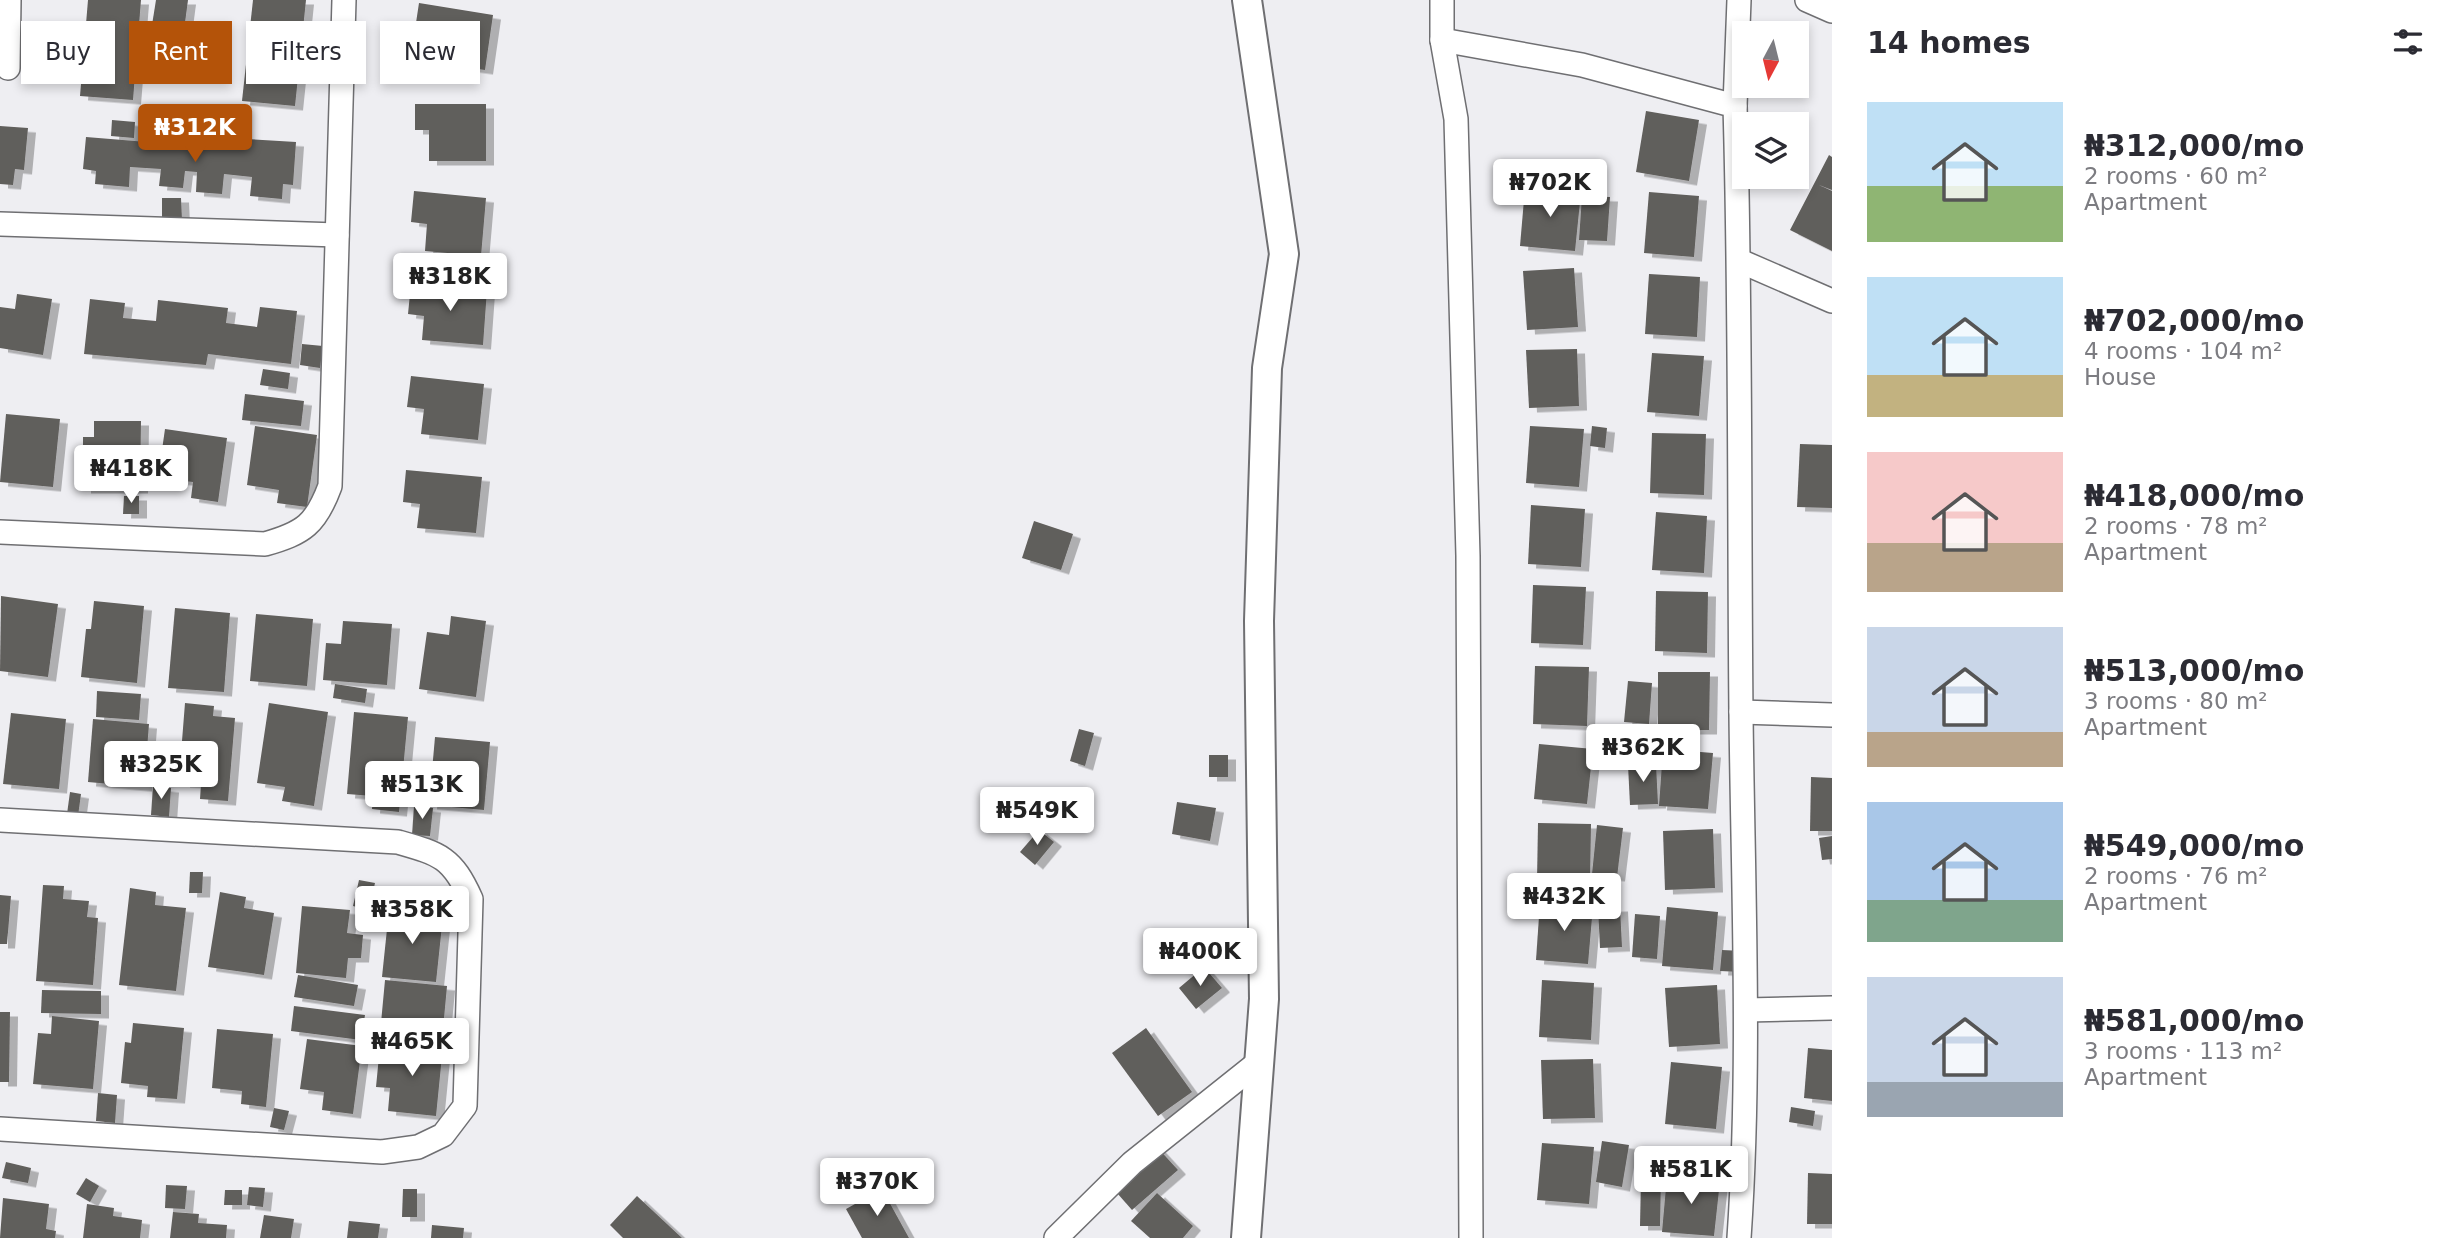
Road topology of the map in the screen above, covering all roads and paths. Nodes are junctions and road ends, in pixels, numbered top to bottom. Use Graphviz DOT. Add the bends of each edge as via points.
graph roads {
  1 [pos="9,0"];
  2 [pos="344,0"];
  3 [pos="1247,0"];
  4 [pos="1442,0"];
  5 [pos="1739,0"];
  6 [pos="1807,0"];
  7 [pos="1832,11"];
  8 [pos="1442,40"];
  9 [pos="8,68"];
  10 [pos="1735,106"];
  11 [pos="0,224"];
  12 [pos="337,235"];
  13 [pos="1740,261"];
  14 [pos="1832,301"];
  15 [pos="0,532"];
  16 [pos="1741,712"];
  17 [pos="1832,715"];
  18 [pos="0,820"];
  19 [pos="1832,1008"];
  20 [pos="1746,1010"];
  21 [pos="1260,1061"];
  22 [pos="0,1129"];
  23 [pos="1056,1238"];
  24 [pos="1246,1238"];
  25 [pos="1471,1238"];
  26 [pos="1739,1238"];
  1 -- 9 [label="street"];
  2 -- 12 [label="street"];
  3 -- 21 [label="street" via="1284,254 1268,368 1260,607 1264,999"];
  4 -- 8 [label="street"];
  5 -- 10 [label="street"];
  6 -- 7 [label="street"];
  8 -- 10 [label="street" via="1582,65"];
  8 -- 25 [label="street" via="1457,120 1468,556"];
  10 -- 13 [label="street"];
  11 -- 12 [label="street"];
  12 -- 15 [label="street" via="330,486 319,516 294,536 265,544"];
  13 -- 14 [label="street"];
  13 -- 16 [label="street"];
  16 -- 17 [label="street"];
  16 -- 20 [label="street"];
  18 -- 22 [label="street" via="398,842 433,852 458,870 471,899 465,1106 443,1135 418,1147 382,1152"];
  19 -- 20 [label="street"];
  20 -- 26 [label="street"];
  21 -- 23 [label="street" via="1132,1163"];
  21 -- 24 [label="street"];
}
